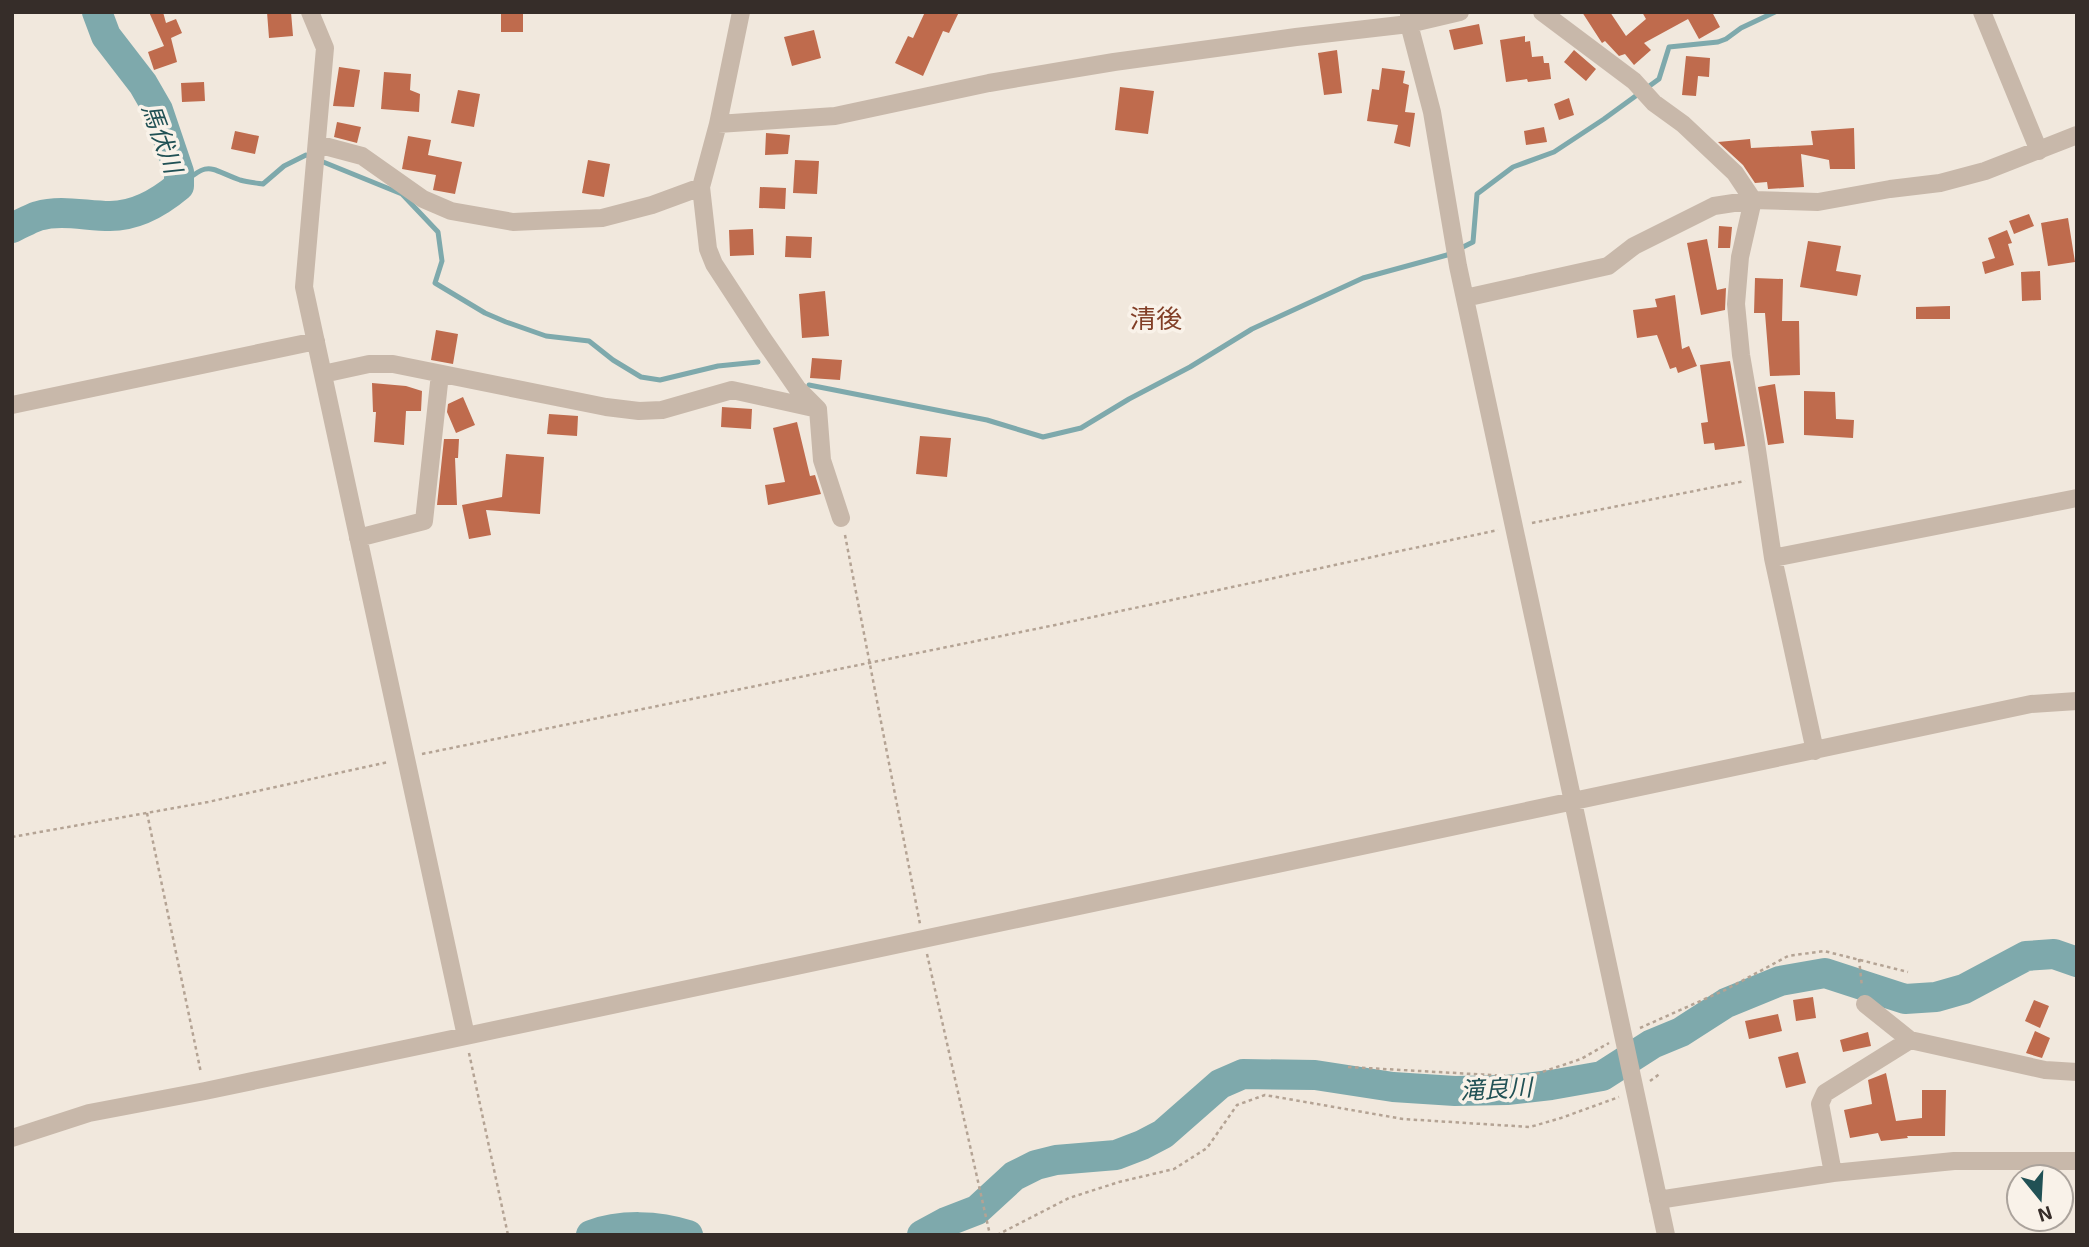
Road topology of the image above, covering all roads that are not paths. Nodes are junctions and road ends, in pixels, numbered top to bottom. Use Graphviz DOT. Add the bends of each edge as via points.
graph roads {
  1 [pos="310,12"];
  2 [pos="741,12"];
  3 [pos="1460,12"];
  4 [pos="1542,12"];
  5 [pos="1982,12"];
  6 [pos="1409,18"];
  7 [pos="718,124"];
  8 [pos="2077,135"];
  9 [pos="317,144"];
  10 [pos="2039,151"];
  11 [pos="701,187"];
  12 [pos="1753,200"];
  13 [pos="1465,298"];
  14 [pos="316,341"];
  15 [pos="323,374"];
  16 [pos="440,374"];
  17 [pos="12,405"];
  18 [pos="818,409"];
  19 [pos="2077,498"];
  20 [pos="842,518"];
  21 [pos="359,538"];
  22 [pos="1773,558"];
  23 [pos="2077,701"];
  24 [pos="1815,751"];
  25 [pos="1573,802"];
  26 [pos="1865,1004"];
  27 [pos="466,1036"];
  28 [pos="1910,1040"];
  29 [pos="2077,1072"];
  30 [pos="12,1138"];
  31 [pos="2077,1161"];
  32 [pos="1833,1173"];
  33 [pos="1658,1200"];
  34 [pos="1665,1235"];
  1 -- 9 [label="street" via="325,48"];
  2 -- 7 [label="street"];
  3 -- 6 [label="street"];
  4 -- 12 [label="street" via="1683,124 1735,173"];
  5 -- 10 [label="street"];
  6 -- 7 [label="street" via="989,83 835,116"];
  6 -- 13 [label="street" via="1432,112"];
  7 -- 11 [label="street"];
  8 -- 10 [label="street"];
  9 -- 11 [label="street" via="362,156 422,199 451,211 513,222 602,218"];
  9 -- 14 [label="street" via="304,287"];
  10 -- 12 [label="street" via="1940,183 1818,202"];
  11 -- 18 [label="street" via="714,264 797,388"];
  12 -- 13 [label="street" via="1702,211 1633,246 1608,266"];
  12 -- 22 [label="street" via="1740,257 1736,304"];
  13 -- 25 [label="street"];
  14 -- 15 [label="street"];
  14 -- 17 [label="street"];
  15 -- 16 [label="street" via="393,364"];
  15 -- 21 [label="street"];
  16 -- 18 [label="street" via="606,408 662,410 732,390"];
  16 -- 21 [label="street" via="424,521"];
  18 -- 20 [label="street" via="822,460"];
  19 -- 22 [label="street"];
  21 -- 27 [label="street"];
  22 -- 24 [label="street"];
  23 -- 24 [label="street" via="1998,710"];
  24 -- 25 [label="street"];
  25 -- 27 [label="street"];
  25 -- 33 [label="street"];
  26 -- 28 [label="street"];
  27 -- 30 [label="street" via="89,1113"];
  28 -- 29 [label="street" via="2045,1070"];
  28 -- 32 [label="street" via="1825,1093 1820,1104"];
  31 -- 32 [label="street" via="1954,1161"];
  32 -- 33 [label="street"];
  33 -- 34 [label="street"];
}
